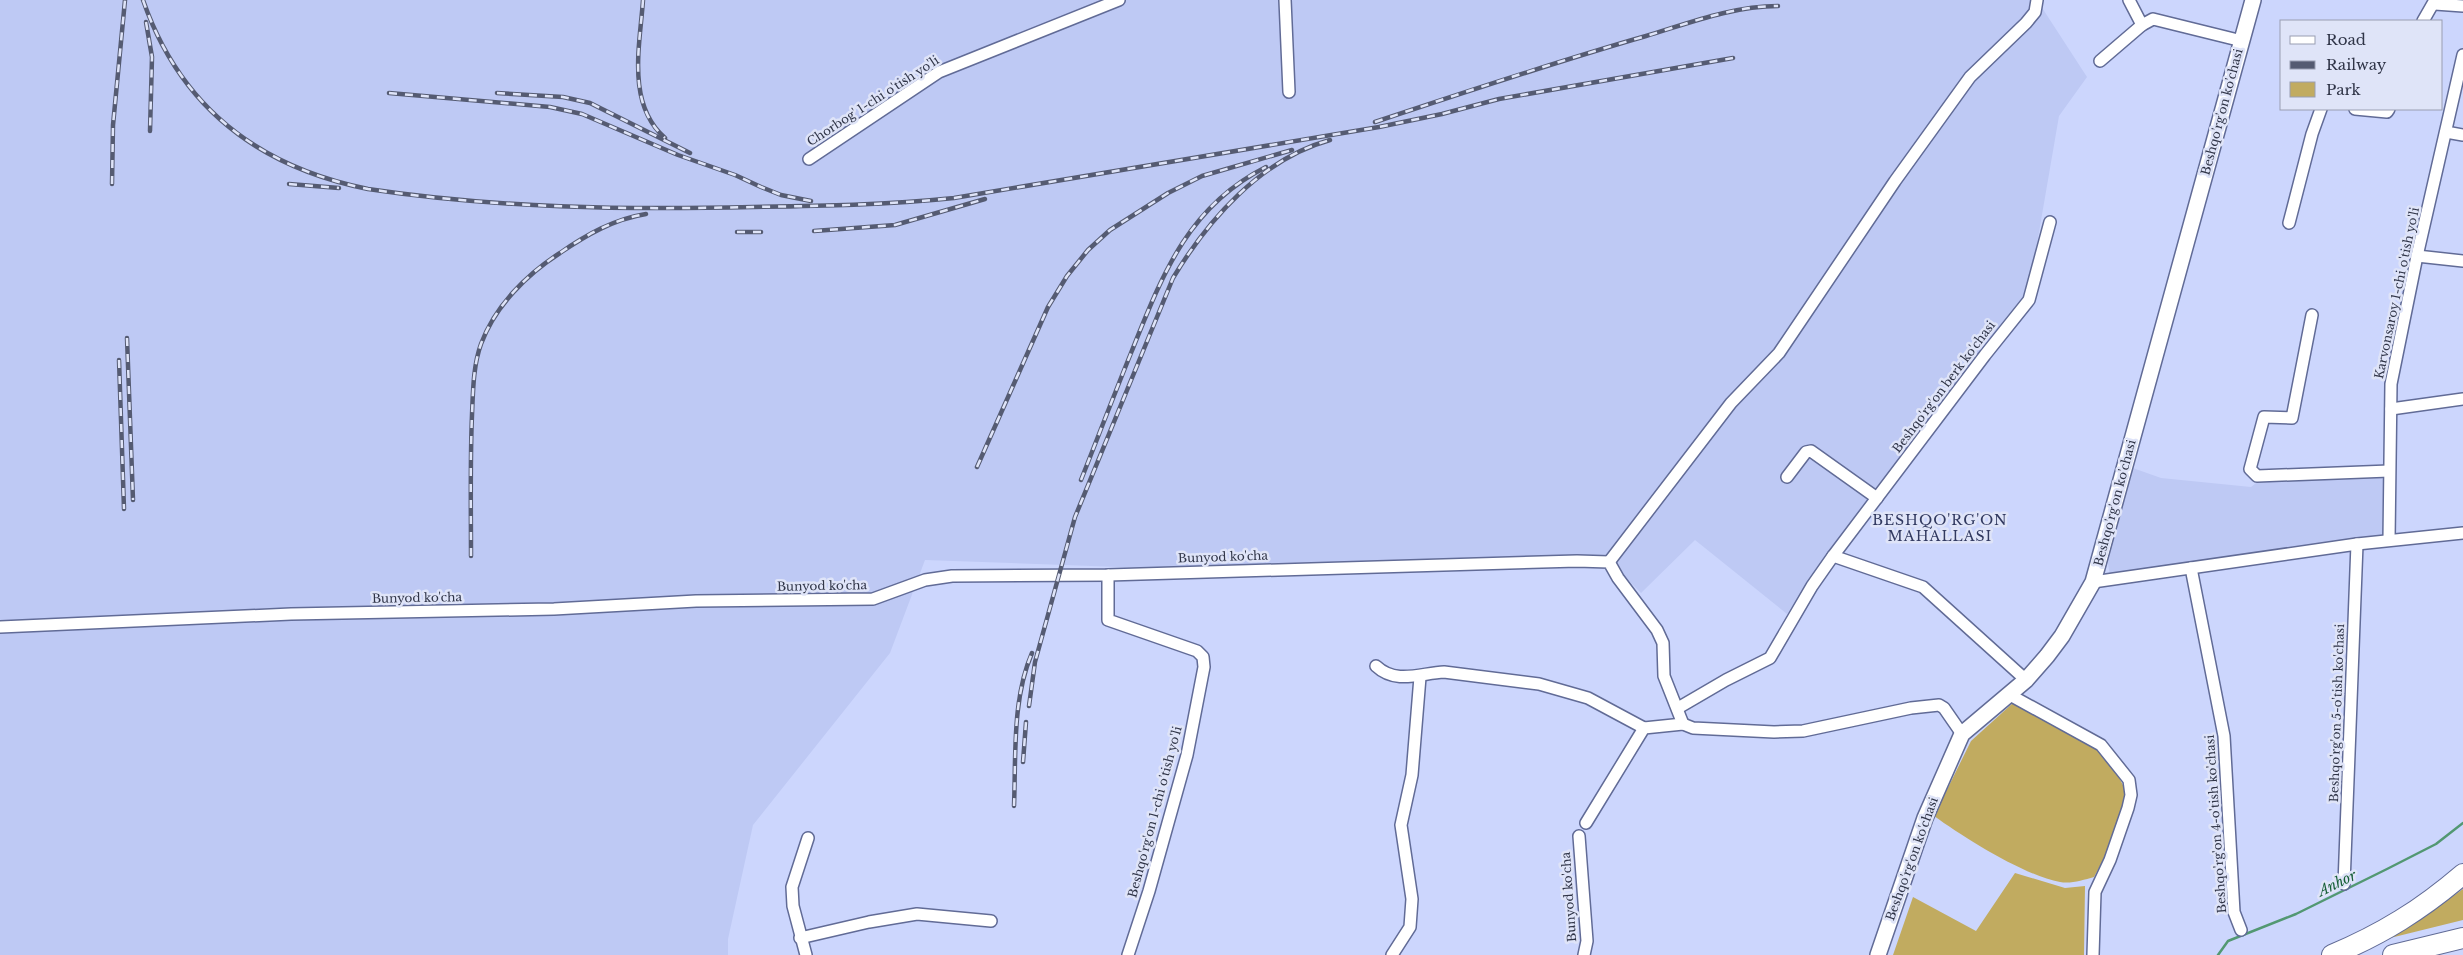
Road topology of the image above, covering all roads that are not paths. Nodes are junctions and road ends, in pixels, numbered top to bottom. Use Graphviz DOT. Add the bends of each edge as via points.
graph roads {
  1 [pos="1119,0"];
  2 [pos="1285,0"];
  3 [pos="2037,0"];
  4 [pos="2129,0"];
  5 [pos="2253,0"];
  6 [pos="2435,2"];
  7 [pos="2463,6"];
  8 [pos="2424,20"];
  9 [pos="2142,25"];
  10 [pos="2242,41"];
  11 [pos="2463,55"];
  12 [pos="2100,61"];
  13 [pos="1289,92"];
  14 [pos="2321,110"];
  15 [pos="2363,110"];
  16 [pos="2388,110"];
  17 [pos="2446,132"];
  18 [pos="2463,135"];
  19 [pos="809,159"];
  20 [pos="2050,222"];
  21 [pos="2289,223"];
  22 [pos="2417,256"];
  23 [pos="2463,261"];
  24 [pos="2312,314"];
  25 [pos="2463,399"];
  26 [pos="2391,409"];
  27 [pos="2388,471"];
  28 [pos="1787,476"];
  29 [pos="1877,498"];
  30 [pos="2463,533"];
  31 [pos="2389,540"];
  32 [pos="2358,544"];
  33 [pos="1833,556"];
  34 [pos="1609,562"];
  35 [pos="2192,568"];
  36 [pos="1108,575"];
  37 [pos="2093,582"];
  38 [pos="0,627"];
  39 [pos="1376,666"];
  40 [pos="1420,676"];
  41 [pos="2026,680"];
  42 [pos="2010,695"];
  43 [pos="1678,708"];
  44 [pos="1684,724"];
  45 [pos="1644,728"];
  46 [pos="1962,734"];
  47 [pos="1586,823"];
  48 [pos="1579,836"];
  49 [pos="808,838"];
  50 [pos="2463,874"];
  51 [pos="2344,884"];
  52 [pos="991,922"];
  53 [pos="2241,930"];
  54 [pos="800,938"];
  55 [pos="2460,939"];
  56 [pos="806,955"];
  57 [pos="1128,955"];
  58 [pos="1392,955"];
  59 [pos="1584,955"];
  60 [pos="1878,955"];
  61 [pos="2093,955"];
  62 [pos="2332,955"];
  63 [pos="2393,955"];
  1 -- 19 [label="street, Chorbog' 1-chi o'tish yo'li" via="939,72"];
  2 -- 13 [label="street"];
  3 -- 34 [label="street" via="2035,12 2026,23 1970,76 1894,181 1779,353 1731,403"];
  4 -- 9 [label="street"];
  5 -- 10 [label="street, Beshqo'rg'on ko'chasi"];
  6 -- 7 [label="street"];
  6 -- 8 [label="street"];
  9 -- 10 [label="street" via="2153,19"];
  9 -- 12 [label="street"];
  10 -- 37 [label="street, Beshqo'rg'on ko'chasi"];
  11 -- 17 [label="street, Karvonsaroy 1-chi o'tish yo'li"];
  14 -- 21 [label="street"];
  15 -- 16 [label="street"];
  17 -- 18 [label="street"];
  17 -- 22 [label="street, Karvonsaroy 1-chi o'tish yo'li"];
  20 -- 29 [label="street, Beshqo'rg'on berk ko'chasi" via="2030,300"];
  22 -- 23 [label="street"];
  22 -- 26 [label="street, Karvonsaroy 1-chi o'tish yo'li" via="2391,384"];
  24 -- 27 [label="street" via="2292,418 2264,417 2250,469 2252,474"];
  25 -- 26 [label="street"];
  26 -- 27 [label="street, Karvonsaroy 1-chi o'tish yo'li"];
  27 -- 31 [label="street, Karvonsaroy 1-chi o'tish yo'li"];
  28 -- 29 [label="street" via="1806,452 1811,451"];
  29 -- 33 [label="street, Beshqo'rg'on berk ko'chasi"];
  30 -- 31 [label="street"];
  31 -- 32 [label="street"];
  32 -- 35 [label="street"];
  32 -- 51 [label="street, Beshqo'rg'on 5-o'tish ko'chasi"];
  33 -- 41 [label="street" via="1923,587"];
  33 -- 43 [label="street, Beshqo'rg'on berk ko'chasi" via="1770,658"];
  34 -- 36 [label="street, Bunyod ko'cha"];
  34 -- 43 [label="street" via="1657,630 1663,643 1664,676"];
  35 -- 37 [label="street"];
  35 -- 53 [label="street, Beshqo'rg'on 4-o'tish ko'chasi" via="2224,736 2234,912"];
  36 -- 38 [label="street, Bunyod ko'cha" via="952,576 925,580 873,599 696,600 554,609 291,614"];
  36 -- 57 [label="street, Beshqo'rg'on 1-chi o'tish yo'li" via="1108,620 1197,651 1203,657 1204,667 1187,755"];
  37 -- 41 [label="street, Beshqo'rg'on ko'chasi" via="2062,636"];
  39 -- 40 [label="street" via="1384,674 1396,677"];
  40 -- 45 [label="street" via="1444,672 1539,684 1588,698"];
  40 -- 58 [label="street" via="1412,775 1401,825 1412,899 1410,927"];
  41 -- 42 [label="street, Beshqo'rg'on ko'chasi"];
  42 -- 46 [label="street, Beshqo'rg'on ko'chasi"];
  42 -- 61 [label="street" via="2101,745 2129,780 2131,795 2128,808 2096,892"];
  43 -- 44 [label="street"];
  44 -- 45 [label="street"];
  44 -- 46 [label="street" via="1693,728 1803,731 1939,705"];
  45 -- 47 [label="street"];
  46 -- 60 [label="street, Beshqo'rg'on ko'chasi" via="1925,818"];
  48 -- 59 [label="street, Bunyod ko'cha" via="1587,941"];
  49 -- 54 [label="street" via="792,887"];
  50 -- 62 [label="highway" via="2392,926"];
  52 -- 54 [label="street" via="917,914"];
  54 -- 56 [label="street"];
  55 -- 63 [label="highway"];
}
